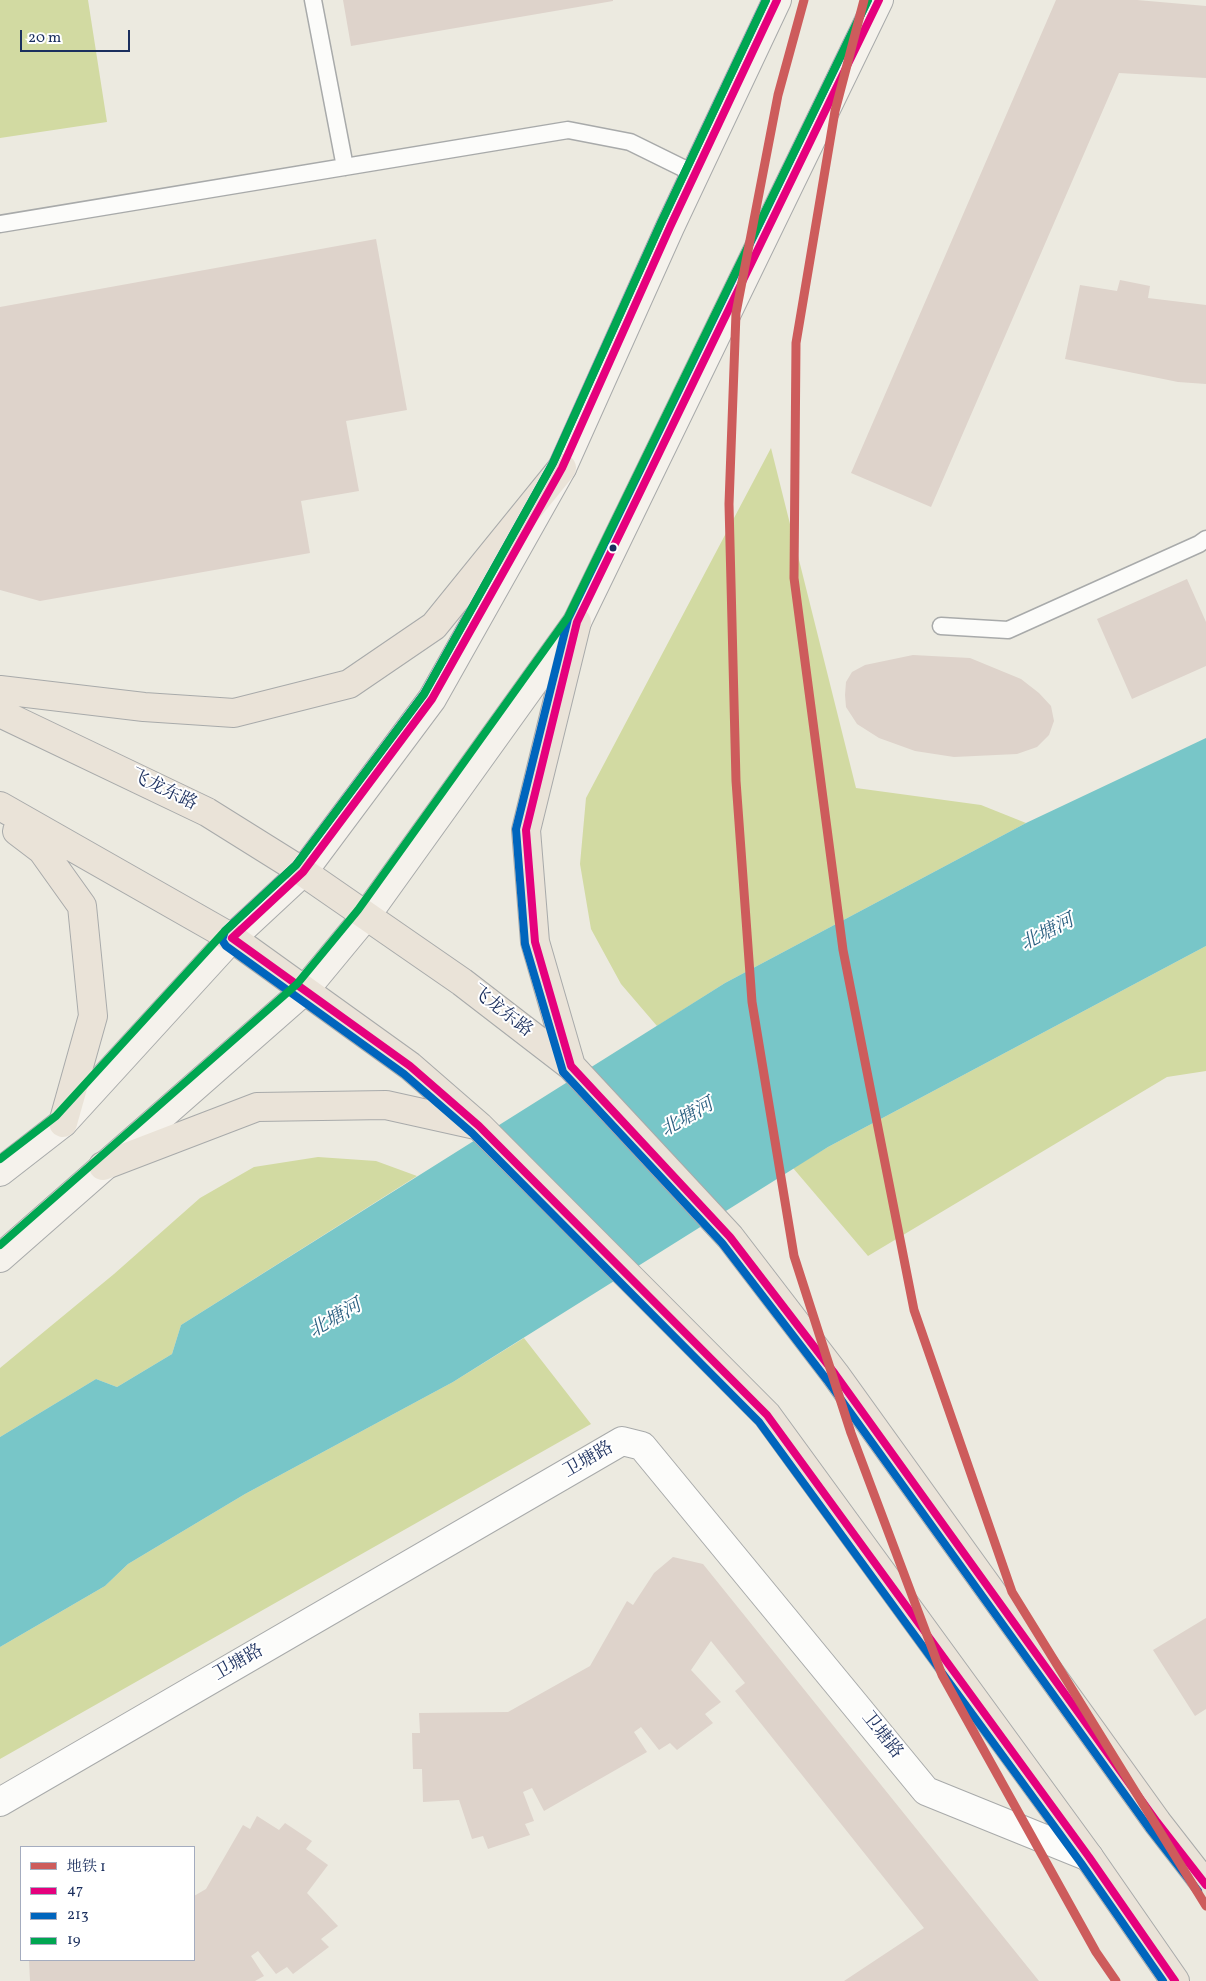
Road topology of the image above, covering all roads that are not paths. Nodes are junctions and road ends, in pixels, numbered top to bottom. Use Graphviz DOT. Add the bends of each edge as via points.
graph roads {
  1 [pos="314,0"];
  2 [pos="777,0"];
  3 [pos="879,0"];
  4 [pos="345,167"];
  5 [pos="696,174"];
  6 [pos="0,224"];
  7 [pos="562,468"];
  8 [pos="1206,539"];
  9 [pos="577,622"];
  10 [pos="941,626"];
  11 [pos="0,690"];
  12 [pos="0,713"];
  13 [pos="0,806"];
  14 [pos="0,818"];
  15 [pos="303,872"];
  16 [pos="366,916"];
  17 [pos="232,938"];
  18 [pos="304,991"];
  19 [pos="571,1066"];
  20 [pos="63,1123"];
  21 [pos="478,1126"];
  22 [pos="104,1166"];
  23 [pos="0,1172"];
  24 [pos="0,1258"];
  25 [pos="0,1802"];
  26 [pos="1089,1857"];
  27 [pos="1206,1885"];
  28 [pos="1175,1981"];
  1 -- 4 [label="lane"];
  2 -- 5 [label="main road"];
  3 -- 9 [label="main road"];
  4 -- 5 [label="lane" via="568,130 630,142"];
  4 -- 6 [label="lane"];
  5 -- 7 [label="main road"];
  7 -- 11 [label="main road" via="434,626 349,684 234,713 144,707"];
  7 -- 15 [label="main road" via="432,699"];
  8 -- 10 [label="lane" via="1008,630"];
  9 -- 16 [label="main road"];
  9 -- 19 [label="main road" via="526,830 535,942"];
  12 -- 15 [label="main road, 飞龙东路" via="207,812"];
  13 -- 17 [label="main road"];
  14 -- 20 [label="main road" via="42,850 82,906 92,1016"];
  15 -- 16 [label="main road, 飞龙东路"];
  15 -- 17 [label="main road"];
  16 -- 18 [label="main road"];
  16 -- 19 [label="main road, 飞龙东路" via="462,982"];
  17 -- 18 [label="main road"];
  17 -- 20 [label="main road"];
  18 -- 21 [label="main road" via="410,1066"];
  18 -- 22 [label="main road"];
  19 -- 27 [label="main road, 飞龙东路" via="730,1237 835,1374 1157,1822"];
  20 -- 23 [label="main road"];
  21 -- 22 [label="main road" via="386,1105 257,1107"];
  21 -- 26 [label="main road" via="768,1415"];
  22 -- 24 [label="main road"];
  25 -- 26 [label="street, 卫塘路" via="622,1442 642,1446 926,1791"];
  26 -- 28 [label="main road"];
}
